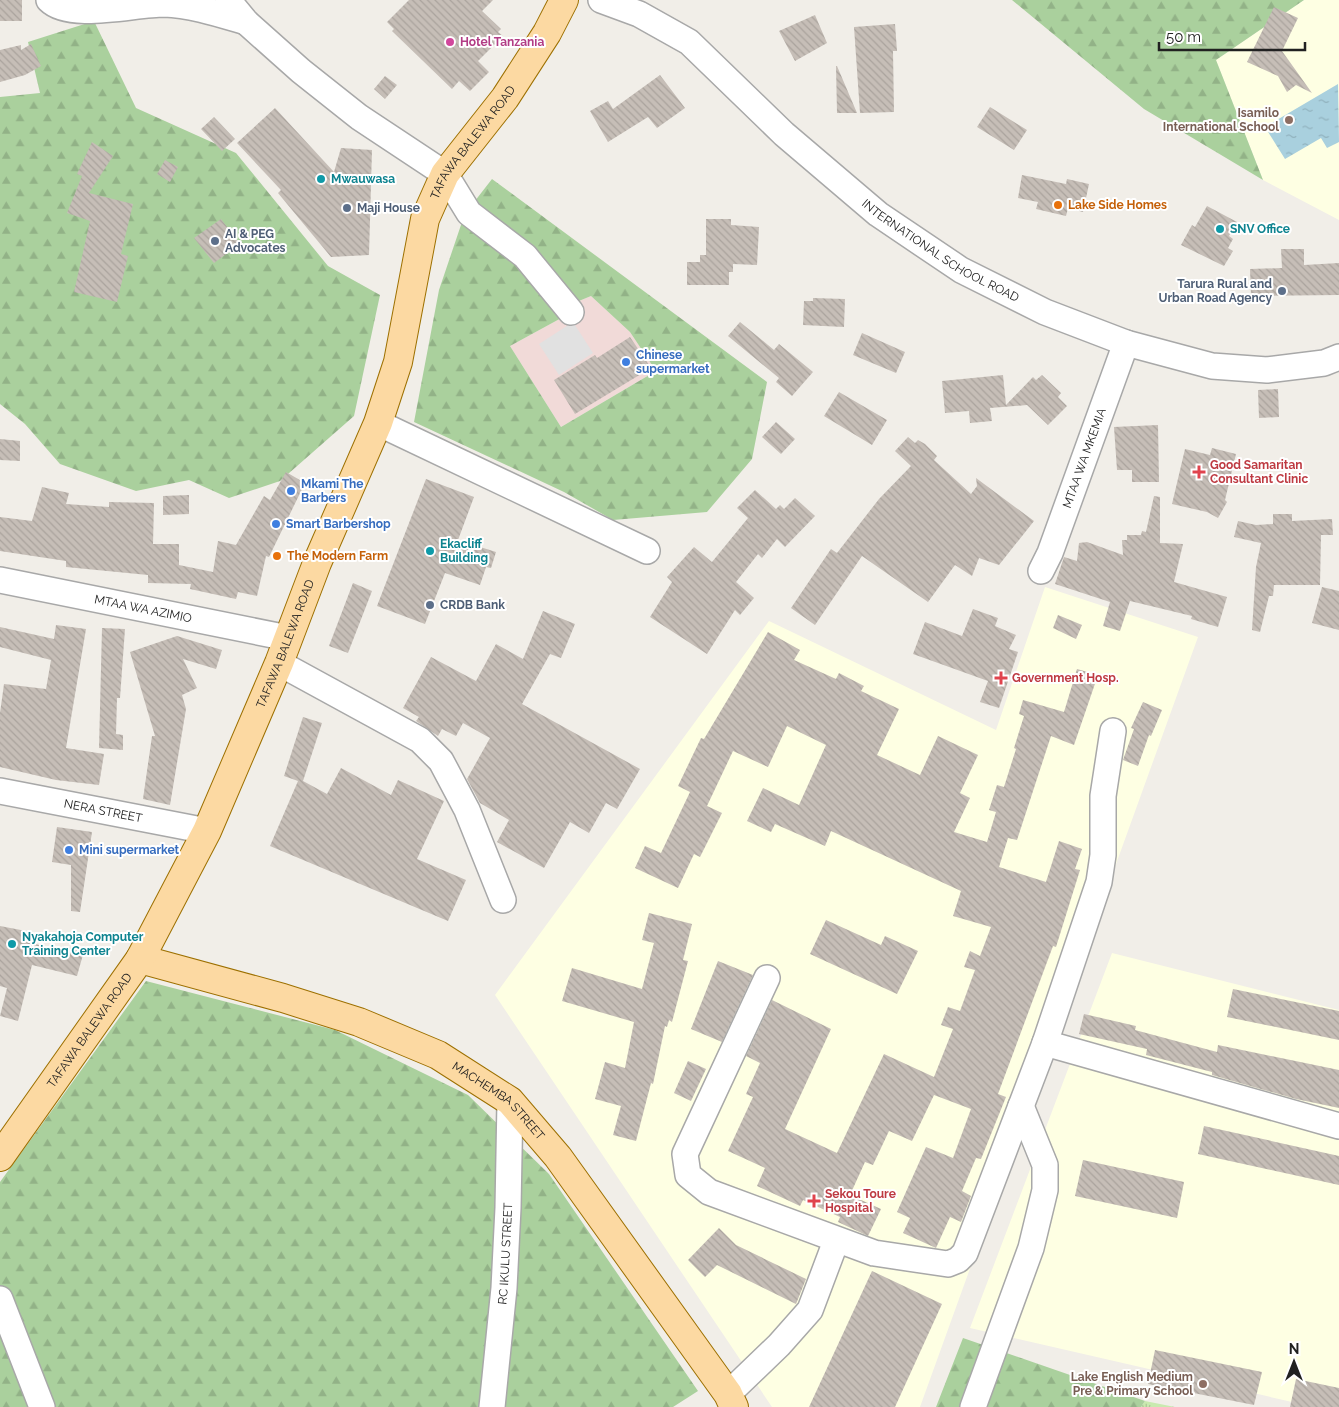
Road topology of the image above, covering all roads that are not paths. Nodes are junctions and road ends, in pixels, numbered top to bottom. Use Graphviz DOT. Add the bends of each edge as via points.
graph roads {
  1 [pos="49,0"];
  2 [pos="228,0"];
  3 [pos="564,0"];
  4 [pos="601,0"];
  5 [pos="246,22"];
  6 [pos="445,174"];
  7 [pos="571,312"];
  8 [pos="1126,343"];
  9 [pos="1339,357"];
  10 [pos="378,423"];
  11 [pos="647,551"];
  12 [pos="1041,571"];
  13 [pos="0,580"];
  14 [pos="283,650"];
  15 [pos="1113,731"];
  16 [pos="0,791"];
  17 [pos="207,831"];
  18 [pos="502,900"];
  19 [pos="140,959"];
  20 [pos="767,978"];
  21 [pos="1046,1043"];
  22 [pos="510,1101"];
  23 [pos="1021,1106"];
  24 [pos="1339,1126"];
  25 [pos="0,1157"];
  26 [pos="836,1241"];
  27 [pos="2,1305"];
  28 [pos="731,1401"];
  29 [pos="42,1407"];
  30 [pos="492,1407"];
  31 [pos="973,1407"];
  1 -- 5 [label="street" via="56,7 79,11 165,4 206,9"];
  2 -- 5 [label="street"];
  3 -- 6 [label="main road, TAFAWA BALEWA ROAD" via="505,98"];
  4 -- 8 [label="street, INTERNATIONAL SCHOOL ROAD" via="639,14 690,42 784,134 878,214 961,270 1045,312"];
  5 -- 6 [label="street" via="359,117"];
  6 -- 7 [label="street" via="469,213 525,256"];
  6 -- 10 [label="main road, TAFAWA BALEWA ROAD" via="425,219 398,362"];
  8 -- 9 [label="street, INTERNATIONAL SCHOOL ROAD" via="1212,366 1267,370 1324,363"];
  8 -- 12 [label="street, MTAA WA MKEMIA"];
  10 -- 11 [label="street"];
  10 -- 14 [label="main road, TAFAWA BALEWA ROAD"];
  13 -- 14 [label="street, MTAA WA AZIMIO"];
  14 -- 17 [label="main road, TAFAWA BALEWA ROAD"];
  14 -- 18 [label="street, MTAA WA AZIMIO" via="420,740 441,761 467,810"];
  15 -- 21 [label="street" via="1103,796 1099,882"];
  16 -- 17 [label="street, NERA STREET"];
  17 -- 19 [label="main road, TAFAWA BALEWA ROAD"];
  19 -- 22 [label="main road, MACHEMBA STREET" via="359,1022 438,1055"];
  19 -- 25 [label="main road, TAFAWA BALEWA ROAD"];
  20 -- 26 [label="street" via="685,1154 688,1175 709,1192"];
  21 -- 23 [label="street"];
  21 -- 24 [label="street"];
  22 -- 28 [label="main road, MACHEMBA STREET" via="558,1157"];
  22 -- 30 [label="street, RC IKULU STREET" via="504,1288"];
  23 -- 26 [label="street" via="965,1253 958,1260 948,1264 874,1253"];
  23 -- 31 [label="street" via="1045,1165 1045,1190 1031,1248"];
  26 -- 28 [label="street" via="810,1310"];
  27 -- 29 [label="street"];
}
